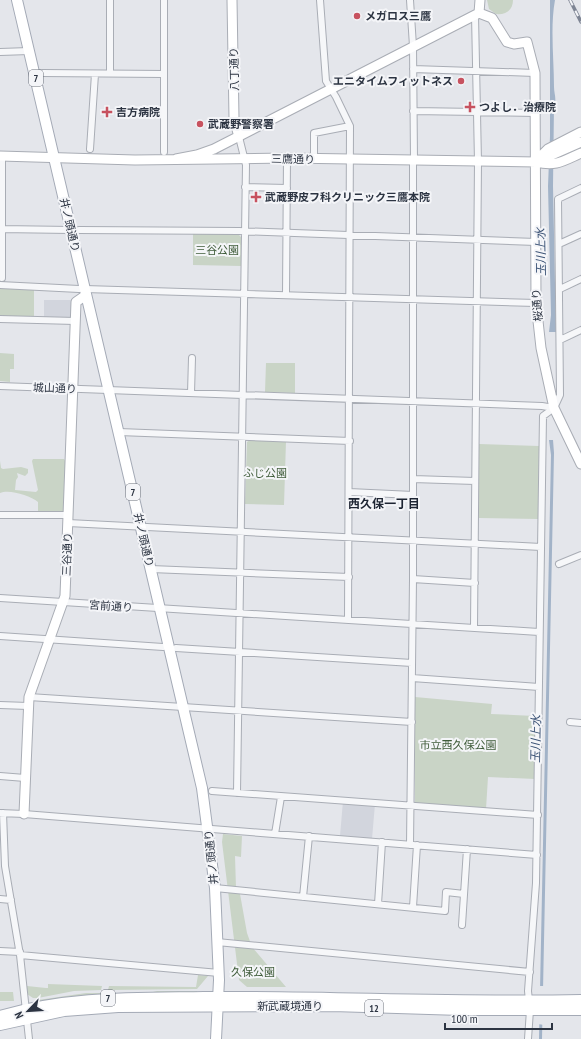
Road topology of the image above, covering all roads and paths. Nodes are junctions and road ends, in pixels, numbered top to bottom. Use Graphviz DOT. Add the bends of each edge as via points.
graph roads {
  1 [pos="17,0"];
  2 [pos="110,0"];
  3 [pos="164,0"];
  4 [pos="232,0"];
  5 [pos="320,0"];
  6 [pos="410,0"];
  7 [pos="480,0"];
  8 [pos="477,14"];
  9 [pos="413,46"];
  10 [pos="29,51"];
  11 [pos="0,52"];
  12 [pos="413,69"];
  13 [pos="476,71"];
  14 [pos="42,73"];
  15 [pos="110,73"];
  16 [pos="535,73"];
  17 [pos="95,74"];
  18 [pos="164,74"];
  19 [pos="331,88"];
  20 [pos="413,111"];
  21 [pos="477,113"];
  22 [pos="536,113"];
  23 [pos="350,126"];
  24 [pos="581,132"];
  25 [pos="239,137"];
  26 [pos="581,142"];
  27 [pos="90,149"];
  28 [pos="164,152"];
  29 [pos="581,152"];
  30 [pos="1,156"];
  31 [pos="54,157"];
  32 [pos="287,158"];
  33 [pos="176,159"];
  34 [pos="244,159"];
  35 [pos="314,159"];
  36 [pos="350,160"];
  37 [pos="414,160"];
  38 [pos="478,162"];
  39 [pos="536,162"];
  40 [pos="245,187"];
  41 [pos="287,188"];
  42 [pos="581,188"];
  43 [pos="1,229"];
  44 [pos="75,230"];
  45 [pos="245,231"];
  46 [pos="286,233"];
  47 [pos="581,234"];
  48 [pos="349,236"];
  49 [pos="412,238"];
  50 [pos="477,240"];
  51 [pos="536,242"];
  52 [pos="560,244"];
  53 [pos="2,278"];
  54 [pos="581,279"];
  55 [pos="0,284"];
  56 [pos="560,289"];
  57 [pos="83,291"];
  58 [pos="243,293"];
  59 [pos="286,295"];
  60 [pos="349,297"];
  61 [pos="412,299"];
  62 [pos="477,301"];
  63 [pos="536,303"];
  64 [pos="0,319"];
  65 [pos="75,321"];
  66 [pos="581,330"];
  67 [pos="560,340"];
  68 [pos="192,358"];
  69 [pos="0,386"];
  70 [pos="73,389"];
  71 [pos="110,391"];
  72 [pos="191,394"];
  73 [pos="244,395"];
  74 [pos="350,399"];
  75 [pos="412,401"];
  76 [pos="476,404"];
  77 [pos="554,408"];
  78 [pos="119,432"];
  79 [pos="243,437"];
  80 [pos="350,441"];
  81 [pos="581,464"];
  82 [pos="413,479"];
  83 [pos="475,481"];
  84 [pos="349,492"];
  85 [pos="413,495"];
  86 [pos="0,515"];
  87 [pos="68,519"];
  88 [pos="141,526"];
  89 [pos="242,532"];
  90 [pos="349,537"];
  91 [pos="413,540"];
  92 [pos="476,544"];
  93 [pos="541,547"];
  94 [pos="581,555"];
  95 [pos="559,564"];
  96 [pos="151,569"];
  97 [pos="240,573"];
  98 [pos="349,577"];
  99 [pos="413,579"];
  100 [pos="475,583"];
  101 [pos="0,598"];
  102 [pos="62,602"];
  103 [pos="161,609"];
  104 [pos="240,614"];
  105 [pos="348,620"];
  106 [pos="413,624"];
  107 [pos="474,628"];
  108 [pos="539,632"];
  109 [pos="0,636"];
  110 [pos="48,640"];
  111 [pos="163,647"];
  112 [pos="176,648"];
  113 [pos="240,652"];
  114 [pos="412,663"];
  115 [pos="412,678"];
  116 [pos="539,687"];
  117 [pos="28,702"];
  118 [pos="0,704"];
  119 [pos="183,708"];
  120 [pos="238,711"];
  121 [pos="412,722"];
  122 [pos="570,722"];
  123 [pos="581,723"];
  124 [pos="0,776"];
  125 [pos="25,778"];
  126 [pos="212,791"];
  127 [pos="237,792"];
  128 [pos="281,797"];
  129 [pos="410,805"];
  130 [pos="2,813"];
  131 [pos="24,814"];
  132 [pos="538,815"];
  133 [pos="208,828"];
  134 [pos="275,834"];
  135 [pos="309,836"];
  136 [pos="382,842"];
  137 [pos="410,845"];
  138 [pos="417,845"];
  139 [pos="467,849"];
  140 [pos="537,855"];
  141 [pos="215,888"];
  142 [pos="464,894"];
  143 [pos="303,896"];
  144 [pos="0,899"];
  145 [pos="11,900"];
  146 [pos="378,904"];
  147 [pos="413,907"];
  148 [pos="462,925"];
  149 [pos="217,942"];
  150 [pos="0,951"];
  151 [pos="20,954"];
  152 [pos="530,972"];
  153 [pos="219,973"];
  154 [pos="581,1000"];
  155 [pos="217,1002"];
  156 [pos="531,1005"];
  157 [pos="549,1005"];
  158 [pos="581,1010"];
  159 [pos="26,1014"];
  160 [pos="0,1016"];
  161 [pos="0,1026"];
  162 [pos="29,1039"];
  163 [pos="216,1039"];
  164 [pos="528,1039"];
  1 -- 10 [label="main road, 井ノ頭通り / 7"];
  2 -- 15 [label="street"];
  3 -- 18 [label="street"];
  4 -- 25 [label="street, 八丁通り" via="234,118"];
  5 -- 19 [label="street" via="326,81"];
  6 -- 9 [label="street"];
  7 -- 8 [label="street"];
  8 -- 9 [label="street"];
  8 -- 13 [label="street"];
  8 -- 16 [label="street, 桜通り" via="492,18 507,42 527,42"];
  9 -- 12 [label="street"];
  9 -- 19 [label="street"];
  10 -- 11 [label="street"];
  10 -- 31 [label="main road, 井ノ頭通り / 7"];
  12 -- 13 [label="street"];
  12 -- 20 [label="street"];
  13 -- 16 [label="street"];
  13 -- 21 [label="street"];
  14 -- 17 [label="street"];
  15 -- 17 [label="street"];
  15 -- 18 [label="street"];
  16 -- 22 [label="street, 桜通り"];
  17 -- 27 [label="street"];
  18 -- 28 [label="street"];
  19 -- 23 [label="street"];
  19 -- 25 [label="street"];
  20 -- 21 [label="street"];
  20 -- 37 [label="street"];
  21 -- 22 [label="street"];
  21 -- 38 [label="street"];
  22 -- 39 [label="street, 桜通り"];
  23 -- 35 [label="street" via="314,133"];
  23 -- 36 [label="street"];
  24 -- 39 [label="street" via="548,149"];
  25 -- 33 [label="street" via="197,155"];
  25 -- 34 [label="street"];
  26 -- 39 [label="street, 三鷹通り"];
  29 -- 39 [label="street" via="558,164"];
  30 -- 31 [label="street, 三鷹通り"];
  30 -- 43 [label="street"];
  31 -- 33 [label="street, 三鷹通り"];
  31 -- 44 [label="main road, 井ノ頭通り / 7"];
  32 -- 34 [label="street, 三鷹通り"];
  32 -- 35 [label="street, 三鷹通り"];
  32 -- 41 [label="street"];
  33 -- 34 [label="street, 三鷹通り"];
  34 -- 40 [label="street"];
  35 -- 36 [label="street, 三鷹通り"];
  36 -- 37 [label="street, 三鷹通り"];
  36 -- 48 [label="street"];
  37 -- 38 [label="street, 三鷹通り"];
  37 -- 49 [label="street"];
  38 -- 39 [label="street, 三鷹通り"];
  38 -- 50 [label="street"];
  39 -- 51 [label="street, 桜通り"];
  40 -- 41 [label="street"];
  40 -- 45 [label="street"];
  41 -- 46 [label="street"];
  42 -- 52 [label="street" via="558,200"];
  43 -- 44 [label="street"];
  43 -- 53 [label="street"];
  44 -- 45 [label="street"];
  44 -- 57 [label="main road, 井ノ頭通り / 7"];
  45 -- 46 [label="street"];
  45 -- 58 [label="street"];
  46 -- 48 [label="street"];
  46 -- 59 [label="street"];
  47 -- 52 [label="street"];
  48 -- 49 [label="street"];
  48 -- 60 [label="street"];
  49 -- 50 [label="street"];
  49 -- 61 [label="street"];
  50 -- 51 [label="street"];
  50 -- 62 [label="street"];
  51 -- 63 [label="street, 桜通り"];
  52 -- 56 [label="street"];
  54 -- 56 [label="street"];
  55 -- 57 [label="street"];
  56 -- 67 [label="street"];
  57 -- 58 [label="street"];
  57 -- 65 [label="street, 三谷通り" via="76,302"];
  57 -- 71 [label="main road, 井ノ頭通り / 7"];
  58 -- 59 [label="street"];
  58 -- 73 [label="street"];
  59 -- 60 [label="street"];
  60 -- 61 [label="street"];
  60 -- 74 [label="street"];
  61 -- 62 [label="street"];
  61 -- 75 [label="street"];
  62 -- 63 [label="street"];
  62 -- 76 [label="street"];
  63 -- 77 [label="street, 桜通り" via="541,348"];
  64 -- 65 [label="street"];
  65 -- 70 [label="street, 三谷通り"];
  66 -- 67 [label="street"];
  67 -- 77 [label="street" via="560,395"];
  68 -- 72 [label="street"];
  69 -- 70 [label="street, 城山通り"];
  70 -- 71 [label="street, 城山通り"];
  70 -- 87 [label="street, 三谷通り"];
  71 -- 72 [label="street, 城山通り"];
  71 -- 78 [label="main road, 井ノ頭通り / 7"];
  72 -- 73 [label="street, 城山通り"];
  73 -- 74 [label="street, 城山通り"];
  73 -- 79 [label="street"];
  74 -- 75 [label="street, 城山通り"];
  74 -- 80 [label="street"];
  75 -- 76 [label="street, 城山通り"];
  75 -- 82 [label="street"];
  76 -- 77 [label="street, 城山通り"];
  76 -- 83 [label="street"];
  77 -- 81 [label="street, 桜通り"];
  77 -- 93 [label="street" via="543,416"];
  78 -- 79 [label="street"];
  78 -- 88 [label="main road, 井ノ頭通り / 7"];
  79 -- 80 [label="street"];
  79 -- 89 [label="street"];
  80 -- 84 [label="street"];
  82 -- 83 [label="street"];
  82 -- 85 [label="street"];
  83 -- 92 [label="street"];
  84 -- 85 [label="street"];
  84 -- 90 [label="street"];
  85 -- 91 [label="street"];
  86 -- 87 [label="street"];
  87 -- 88 [label="street"];
  87 -- 102 [label="street, 三谷通り" via="65,596"];
  88 -- 89 [label="street"];
  88 -- 96 [label="main road, 井ノ頭通り / 7"];
  89 -- 90 [label="street"];
  89 -- 97 [label="street"];
  90 -- 91 [label="street"];
  90 -- 98 [label="street"];
  91 -- 92 [label="street"];
  91 -- 99 [label="street"];
  92 -- 93 [label="street"];
  92 -- 100 [label="street"];
  93 -- 108 [label="street"];
  94 -- 95 [label="street"];
  96 -- 97 [label="street"];
  96 -- 103 [label="main road, 井ノ頭通り / 7"];
  97 -- 98 [label="street"];
  97 -- 104 [label="street"];
  98 -- 105 [label="street"];
  99 -- 100 [label="street"];
  99 -- 106 [label="street"];
  100 -- 107 [label="street"];
  101 -- 102 [label="street, 宮前通り"];
  102 -- 103 [label="street, 宮前通り"];
  102 -- 110 [label="street, 三谷通り"];
  103 -- 104 [label="street, 宮前通り"];
  103 -- 119 [label="main road, 井ノ頭通り / 7"];
  104 -- 105 [label="street, 宮前通り"];
  104 -- 113 [label="street"];
  105 -- 106 [label="street, 宮前通り"];
  106 -- 107 [label="street, 宮前通り"];
  106 -- 114 [label="street"];
  107 -- 108 [label="street, 宮前通り"];
  108 -- 116 [label="street"];
  109 -- 110 [label="street"];
  110 -- 111 [label="street"];
  110 -- 117 [label="street, 三谷通り"];
  112 -- 113 [label="street"];
  113 -- 114 [label="street"];
  113 -- 120 [label="street"];
  114 -- 115 [label="street"];
  115 -- 116 [label="street"];
  115 -- 121 [label="street"];
  116 -- 132 [label="street"];
  117 -- 118 [label="street"];
  117 -- 119 [label="street"];
  117 -- 125 [label="street, 三谷通り"];
  119 -- 120 [label="street"];
  119 -- 133 [label="main road, 井ノ頭通り / 7" via="202,788"];
  120 -- 121 [label="street"];
  120 -- 127 [label="street"];
  121 -- 129 [label="street"];
  122 -- 123 [label="street"];
  124 -- 125 [label="street"];
  125 -- 131 [label="street, 三谷通り"];
  126 -- 127 [label="street"];
  127 -- 128 [label="street"];
  128 -- 129 [label="street"];
  128 -- 134 [label="street"];
  129 -- 132 [label="street"];
  129 -- 137 [label="street"];
  130 -- 131 [label="street"];
  130 -- 145 [label="street" via="4,866"];
  131 -- 133 [label="street"];
  132 -- 140 [label="street"];
  133 -- 134 [label="street"];
  133 -- 141 [label="main road, 井ノ頭通り / 7"];
  134 -- 135 [label="street"];
  135 -- 136 [label="street"];
  135 -- 143 [label="street"];
  136 -- 137 [label="street"];
  136 -- 146 [label="street"];
  137 -- 138 [label="street"];
  138 -- 139 [label="street"];
  138 -- 147 [label="street"];
  139 -- 140 [label="street"];
  139 -- 142 [label="street"];
  140 -- 152 [label="street"];
  141 -- 143 [label="street"];
  141 -- 149 [label="main road, 井ノ頭通り / 7"];
  142 -- 147 [label="street" via="446,892 445,910"];
  142 -- 148 [label="street"];
  143 -- 146 [label="street"];
  144 -- 145 [label="street"];
  145 -- 151 [label="street"];
  146 -- 147 [label="street"];
  149 -- 152 [label="street"];
  149 -- 153 [label="main road, 井ノ頭通り / 7"];
  150 -- 151 [label="street"];
  151 -- 153 [label="street"];
  151 -- 159 [label="street"];
  152 -- 156 [label="street"];
  153 -- 155 [label="main road, 井ノ頭通り / 7"];
  154 -- 157 [label="main road, 新武蔵境通り / 12"];
  155 -- 156 [label="main road, 新武蔵境通り / 12" via="461,1010"];
  155 -- 159 [label="main road, 新武蔵境通り / 7" via="86,1008"];
  155 -- 163 [label="main road, 井ノ頭通り / 7"];
  156 -- 157 [label="main road, 新武蔵境通り / 12"];
  156 -- 164 [label="street"];
  157 -- 158 [label="main road, 新武蔵境通り / 12"];
  159 -- 160 [label="main road, 新武蔵境通り / 7"];
  159 -- 161 [label="main road, 新武蔵境通り / 7"];
  159 -- 162 [label="street"];
}
